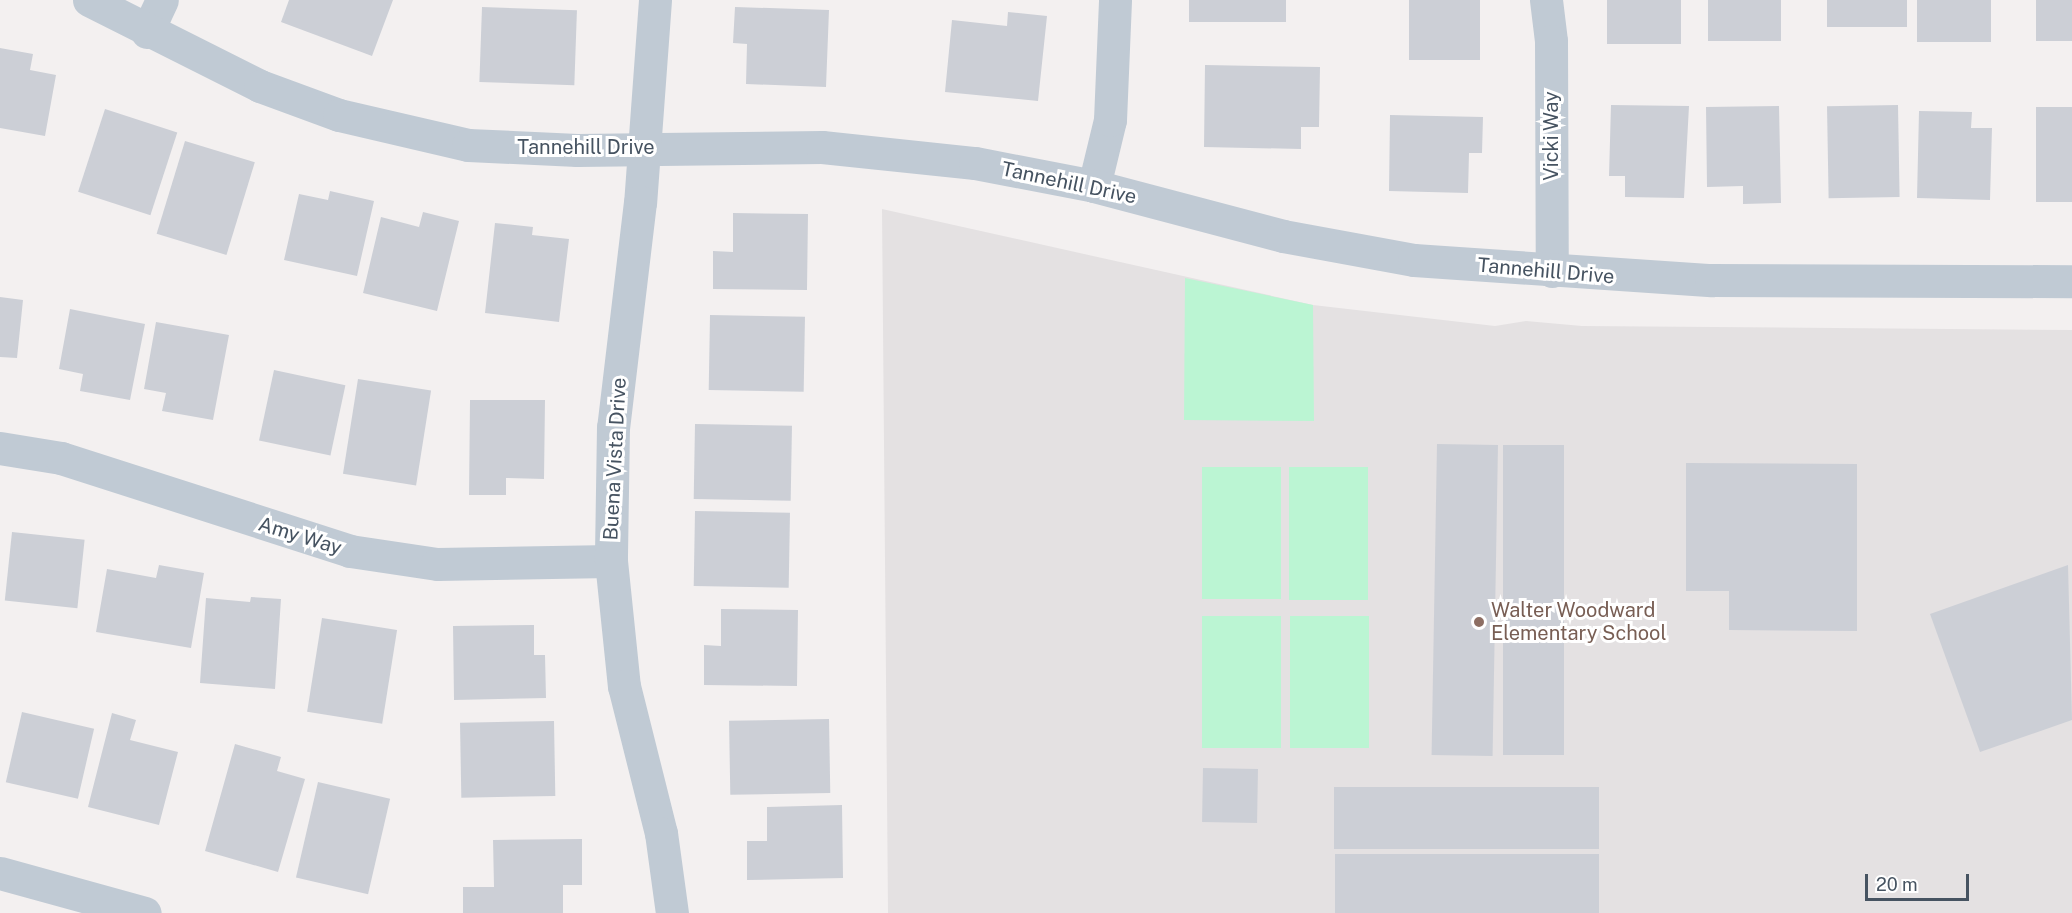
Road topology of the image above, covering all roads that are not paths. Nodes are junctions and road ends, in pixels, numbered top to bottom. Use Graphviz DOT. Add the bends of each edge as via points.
graph roads {
  1 [pos="89,0"];
  2 [pos="162,0"];
  3 [pos="655,0"];
  4 [pos="1115,0"];
  5 [pos="1546,0"];
  6 [pos="147,32"];
  7 [pos="645,148"];
  8 [pos="1094,186"];
  9 [pos="1552,272"];
  10 [pos="2072,281"];
  11 [pos="0,448"];
  12 [pos="611,561"];
  13 [pos="0,873"];
  14 [pos="145,913"];
  15 [pos="672,913"];
  1 -- 6 [label="street, Tannehill Drive"];
  2 -- 6 [label="street"];
  3 -- 7 [label="street, Buena Vista Drive"];
  4 -- 8 [label="street" via="1110,120"];
  5 -- 9 [label="street, Vicki Way" via="1551,41"];
  6 -- 7 [label="street, Tannehill Drive" via="260,86 349,118 468,145"];
  7 -- 8 [label="street, Tannehill Drive" via="822,147 975,163"];
  7 -- 12 [label="street, Buena Vista Drive" via="613,427"];
  8 -- 9 [label="street, Tannehill Drive" via="1294,238 1414,261"];
  9 -- 10 [label="street, Tannehill Drive" via="1711,280"];
  11 -- 12 [label="street, Amy Way" via="61,458 350,551 437,564"];
  12 -- 15 [label="street, Buena Vista Drive" via="624,686 661,833"];
  13 -- 14 [label="street"];
}
